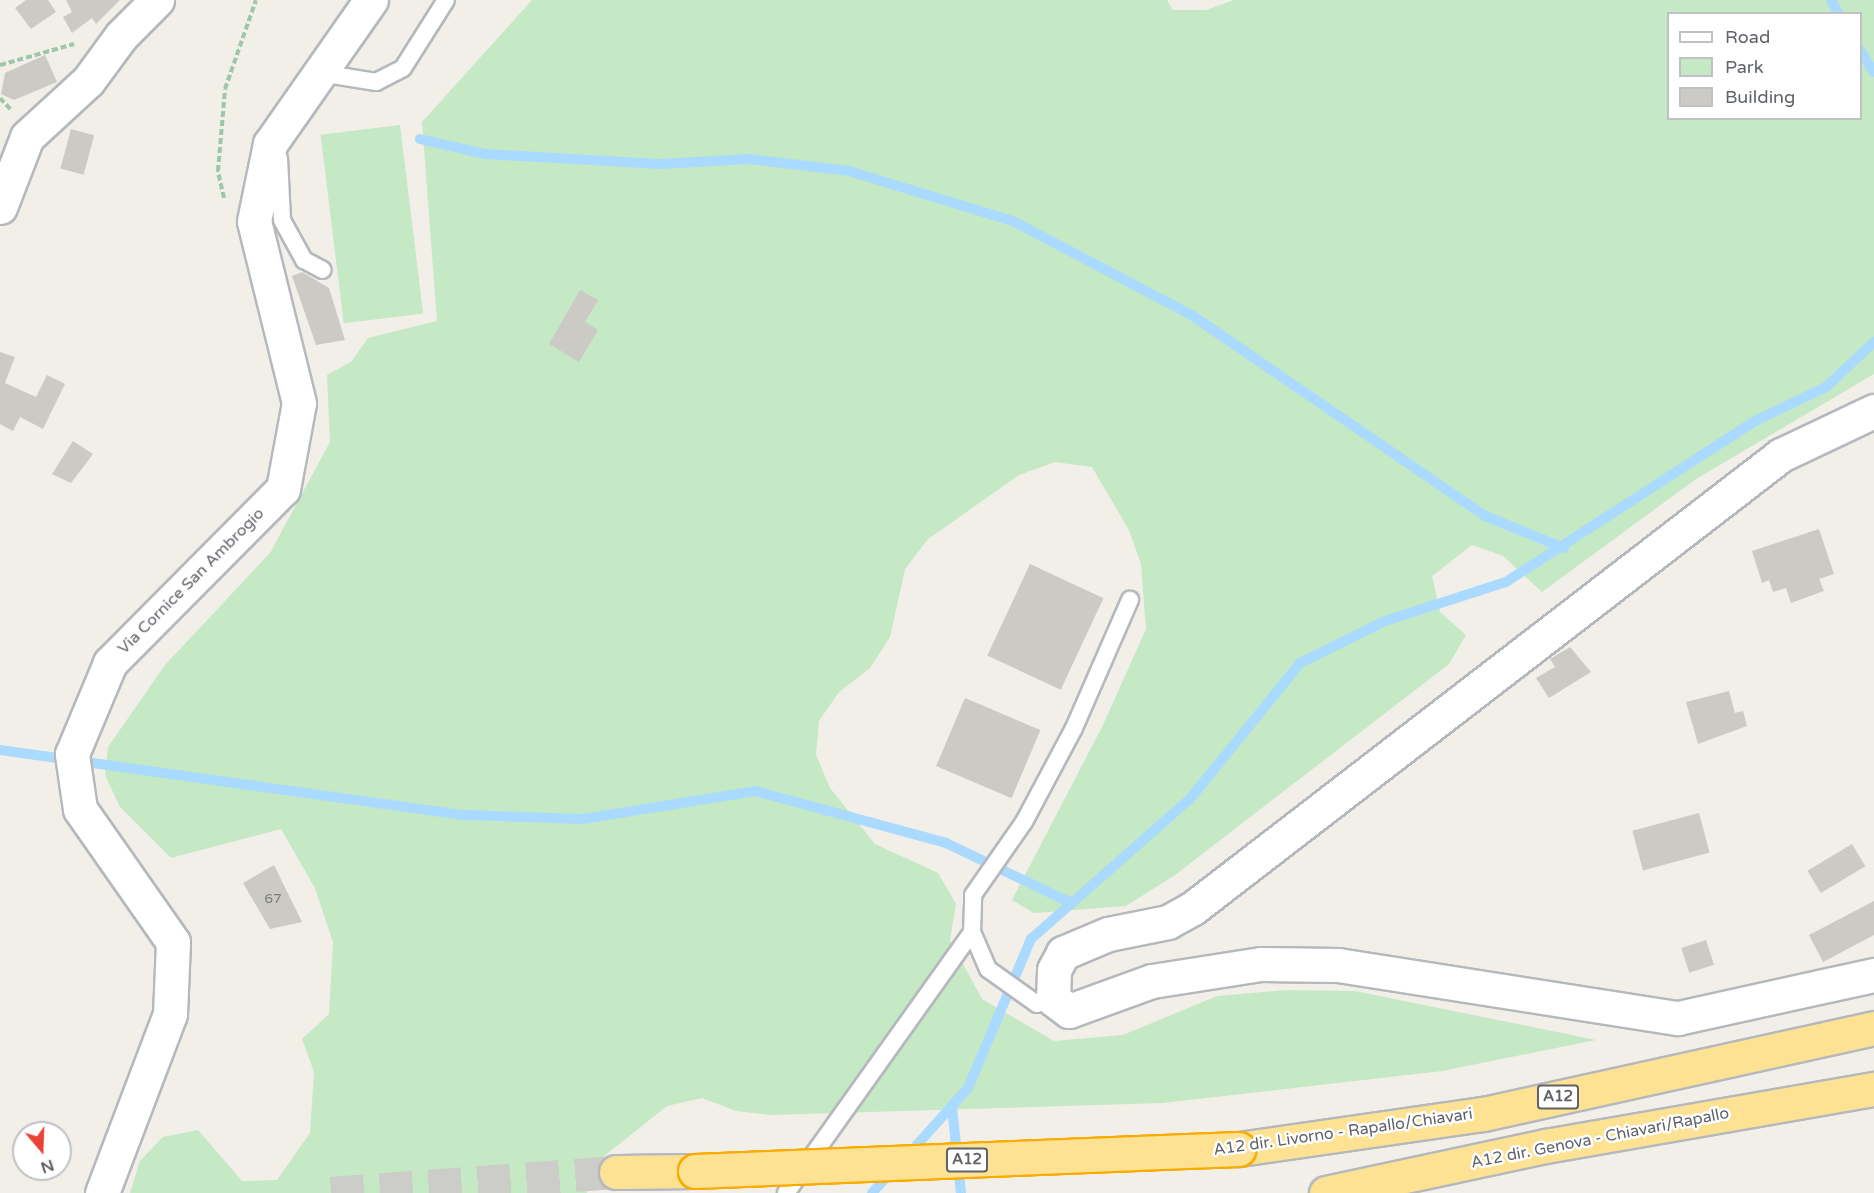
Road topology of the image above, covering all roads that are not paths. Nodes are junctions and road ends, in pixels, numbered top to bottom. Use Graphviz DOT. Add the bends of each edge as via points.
graph roads {
  1 [pos="157,0"];
  2 [pos="371,0"];
  3 [pos="446,0"];
  4 [pos="320,73"];
  5 [pos="285,122"];
  6 [pos="0,207"];
  7 [pos="323,270"];
  8 [pos="1874,411"];
  9 [pos="1130,600"];
  10 [pos="972,932"];
  11 [pos="1874,975"];
  12 [pos="1053,999"];
  13 [pos="1874,1028"];
  14 [pos="1874,1089"];
  15 [pos="616,1172"];
  16 [pos="102,1193"];
  17 [pos="786,1193"];
  18 [pos="1326,1193"];
  1 -- 6 [label="street" via="121,36 88,81 27,136"];
  2 -- 4 [label="street, Via Cornice San Ambrogio"];
  3 -- 4 [label="lane" via="403,68 376,82"];
  4 -- 5 [label="street, Via Cornice San Ambrogio"];
  5 -- 7 [label="lane" via="278,162 282,220 304,260"];
  5 -- 16 [label="street, Via Cornice San Ambrogio" via="270,144 254,221 299,403 282,489 110,663 72,754 80,809 173,942 170,1014"];
  8 -- 12 [label="street" via="1781,456 1753,476 1193,908 1168,922 1108,934 1063,953 1054,970"];
  9 -- 10 [label="lane" via="1074,728 1024,822 973,895"];
  10 -- 12 [label="lane" via="988,969 1037,1004"];
  10 -- 17 [label="lane"];
  11 -- 12 [label="street" via="1678,1018 1338,965 1261,964 1152,981 1069,1011"];
  13 -- 15 [label="highway, A12 dir. Livorno - Rapallo/Chiavari / A12, bridge" via="1483,1114 1239,1149"];
  14 -- 18 [label="highway, A12 dir. Genova - Chiavari/Rapallo" via="1546,1146"];
}
